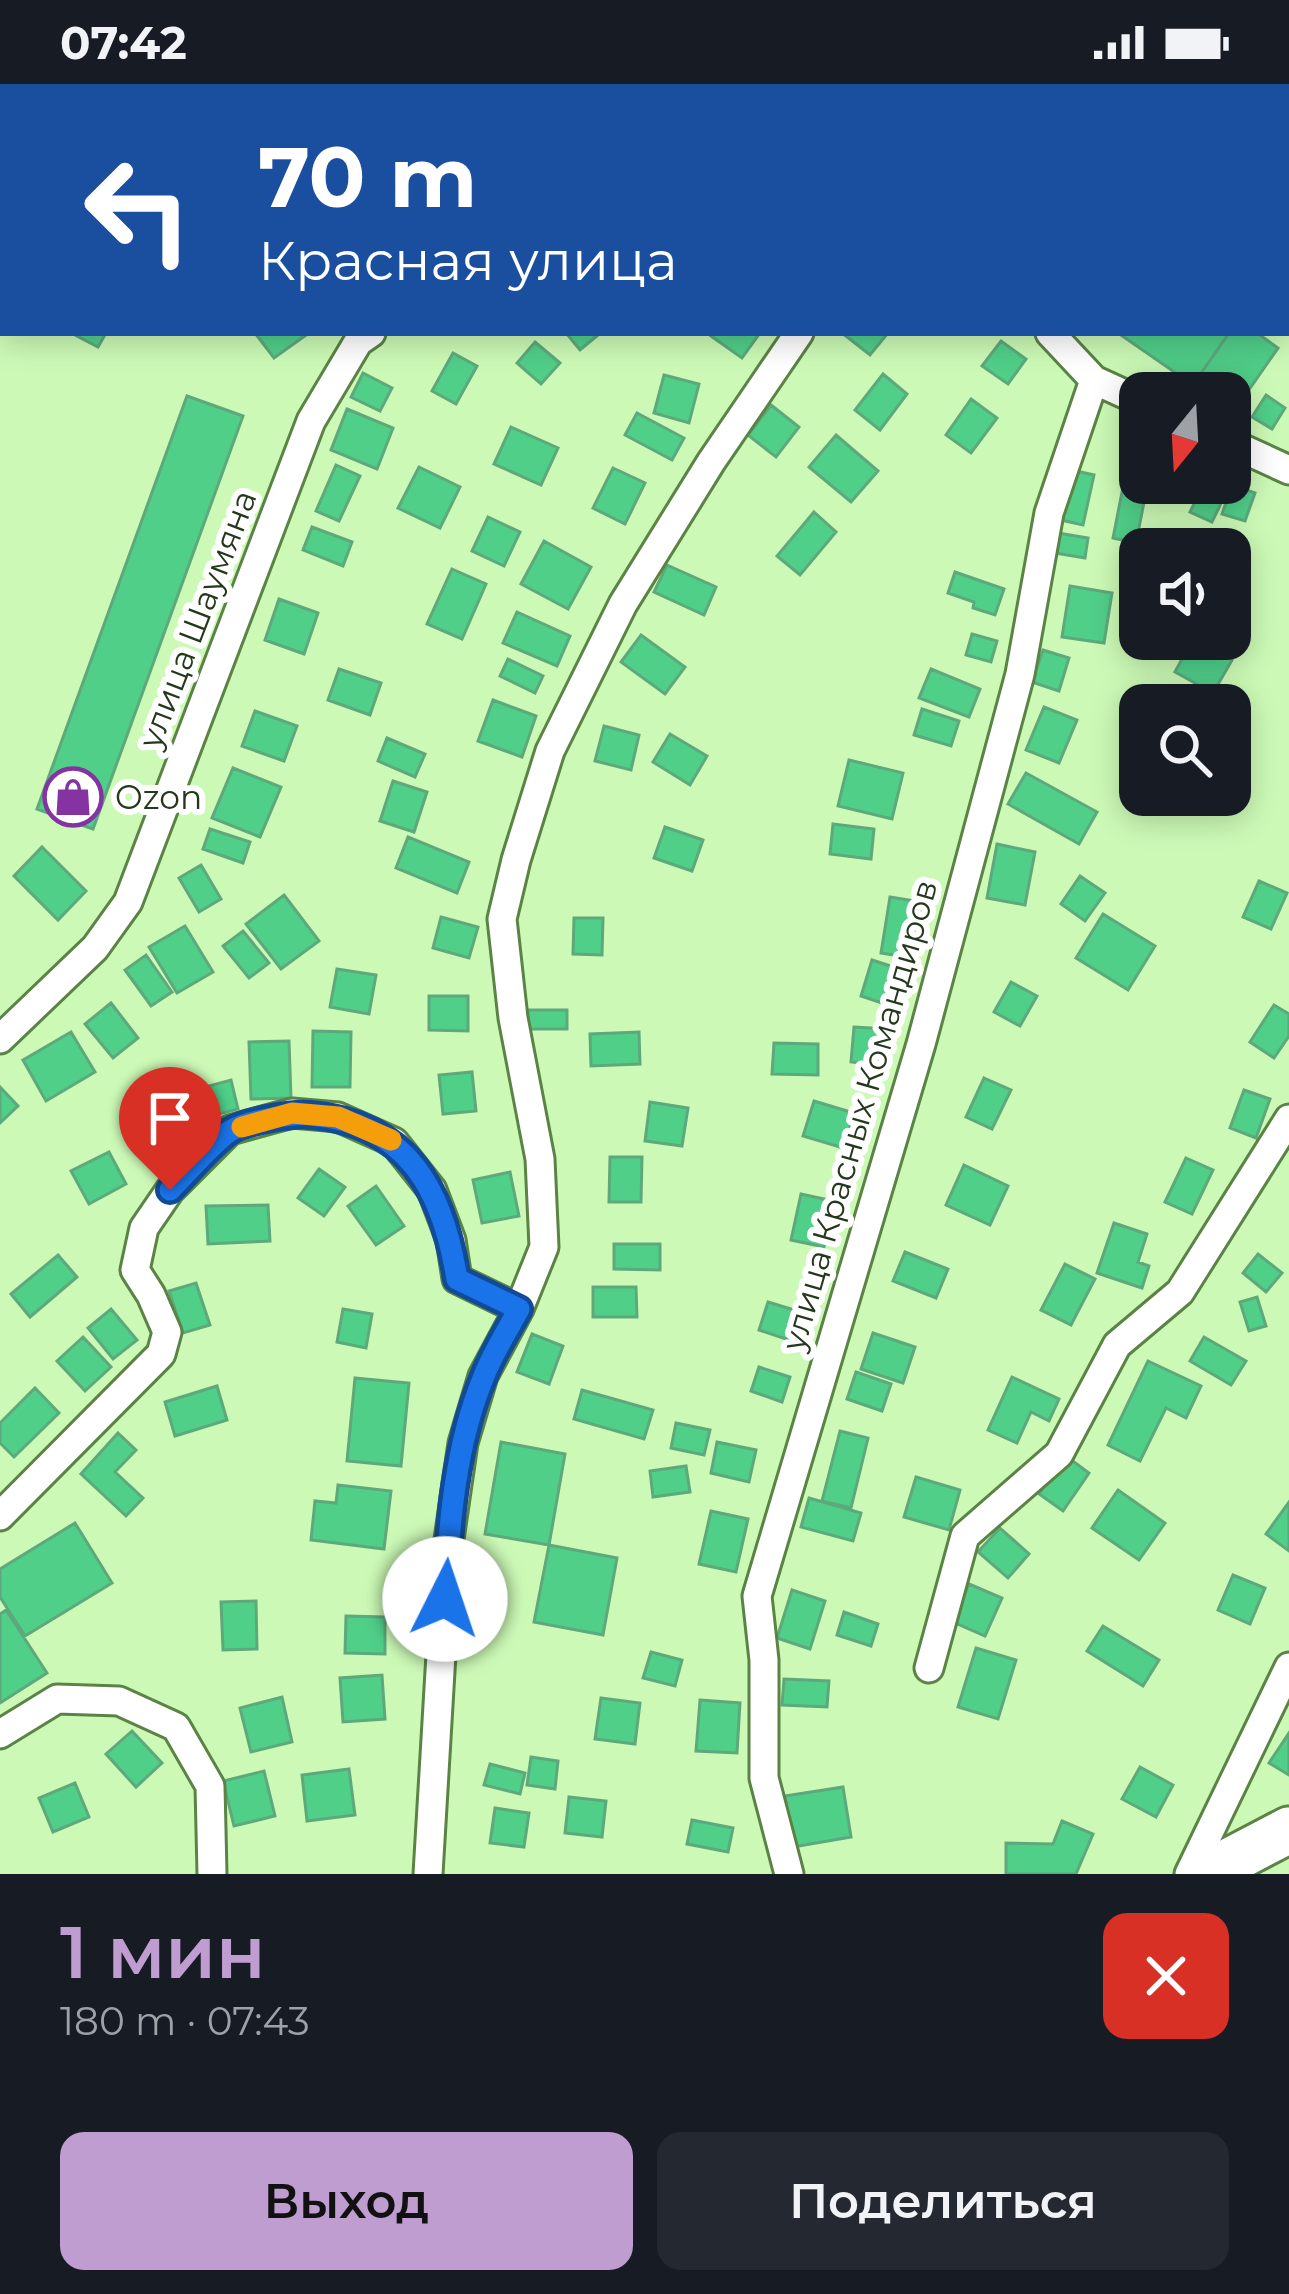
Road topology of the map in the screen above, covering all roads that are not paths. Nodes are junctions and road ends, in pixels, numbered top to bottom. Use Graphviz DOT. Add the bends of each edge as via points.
graph roads {
  1 [pos="367,336"];
  2 [pos="797,336"];
  3 [pos="1053,336"];
  4 [pos="1094,380"];
  5 [pos="1119,391"];
  6 [pos="1251,453"];
  7 [pos="1289,470"];
  8 [pos="0,1040"];
  9 [pos="1289,1119"];
  10 [pos="519,1309"];
  11 [pos="0,1516"];
  12 [pos="1289,1667"];
  13 [pos="929,1669"];
  14 [pos="0,1734"];
  15 [pos="1289,1830"];
  16 [pos="212,1874"];
  17 [pos="428,1874"];
  18 [pos="790,1874"];
  19 [pos="1189,1874"];
  20 [pos="1205,1874"];
  1 -- 8 [label="street, улица Шаумяна" via="311,421 128,902 94,948"];
  2 -- 10 [label="street" via="623,604 550,751 516,860 502,919 540,1159 544,1247"];
  3 -- 4 [label="street"];
  4 -- 5 [label="street"];
  4 -- 18 [label="street, улица Красных Командиров" via="1049,513 1020,674 921,1043 757,1596 764,1778"];
  6 -- 7 [label="street"];
  9 -- 13 [label="street" via="1180,1292 1117,1346 1058,1454 965,1536"];
  10 -- 11 [label="street" via="457,1279 432,1190 394,1142 338,1117 292,1113 230,1130 144,1228 135,1270 167,1332 161,1354"];
  10 -- 17 [label="street" via="483,1376 463,1443 447,1553"];
  12 -- 19 [label="street"];
  14 -- 16 [label="street" via="57,1699 118,1701 176,1726 210,1786"];
  15 -- 20 [label="highway"];
}
